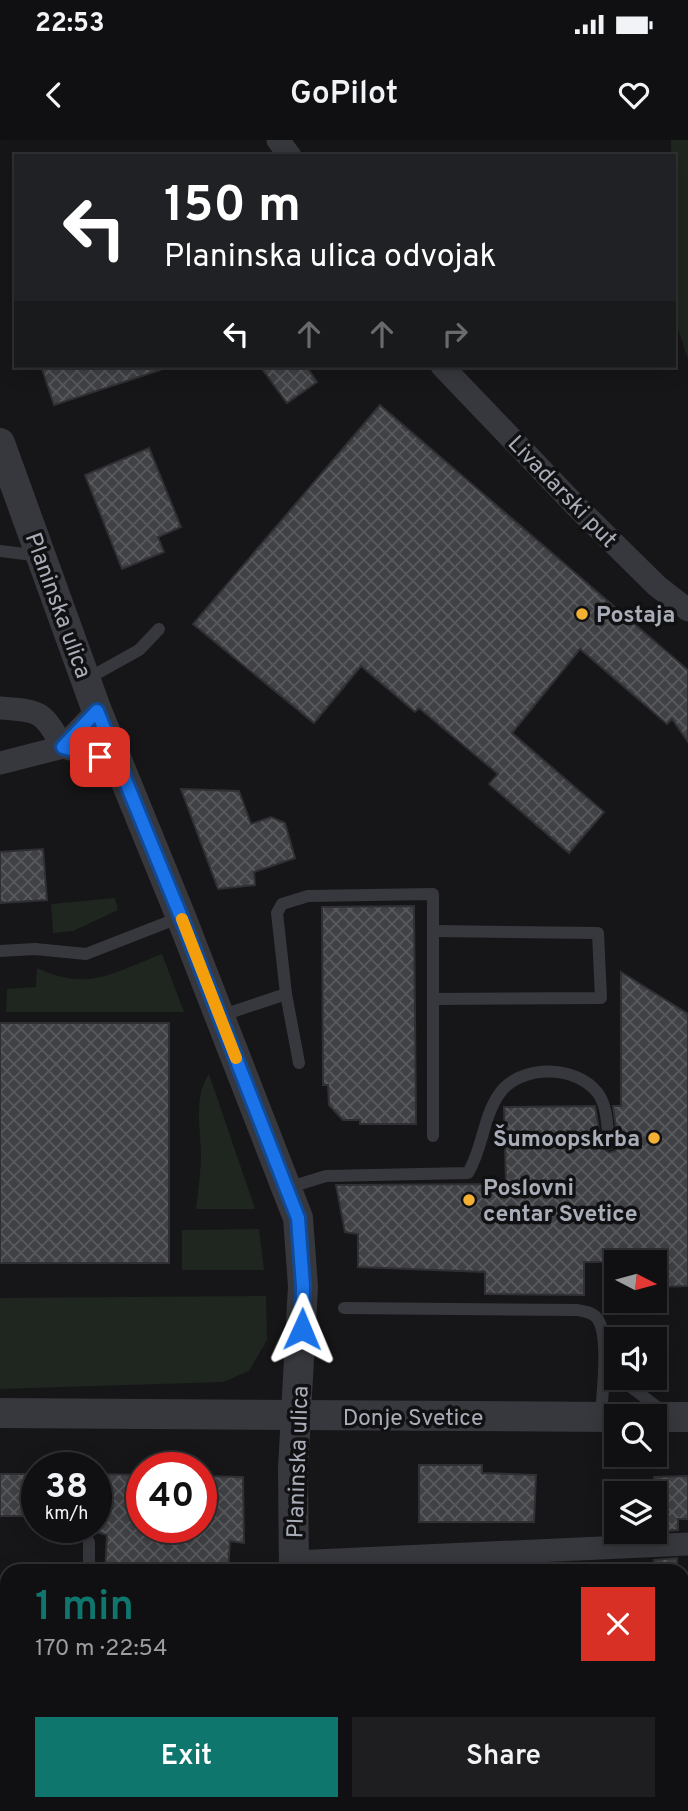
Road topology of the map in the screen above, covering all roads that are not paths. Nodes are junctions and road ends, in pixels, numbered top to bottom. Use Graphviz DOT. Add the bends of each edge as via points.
graph roads {
  1 [pos="444,368"];
  2 [pos="0,443"];
  3 [pos="0,551"];
  4 [pos="42,556"];
  5 [pos="688,610"];
  6 [pos="159,629"];
  7 [pos="87,679"];
  8 [pos="0,708"];
  9 [pos="97,711"];
  10 [pos="63,747"];
  11 [pos="118,761"];
  12 [pos="0,763"];
  13 [pos="181,917"];
  14 [pos="433,931"];
  15 [pos="0,951"];
  16 [pos="286,994"];
  17 [pos="433,999"];
  18 [pos="219,1016"];
  19 [pos="299,1063"];
  20 [pos="433,1136"];
  21 [pos="609,1144"];
  22 [pos="287,1188"];
  23 [pos="344,1308"];
  24 [pos="603,1365"];
  25 [pos="635,1390"];
  26 [pos="607,1404"];
  27 [pos="0,1413"];
  28 [pos="297,1417"];
  29 [pos="604,1417"];
  30 [pos="671,1417"];
  31 [pos="89,1543"];
  32 [pos="688,1544"];
  33 [pos="89,1564"];
  34 [pos="294,1564"];
  35 [pos="345,1564"];
  1 -- 5 [label="street, Livadarski put" via="576,506 657,586"];
  2 -- 4 [label="street, Planinska ulica"];
  3 -- 4 [label="lane"];
  4 -- 7 [label="street, Planinska ulica"];
  6 -- 7 [label="lane" via="139,650"];
  7 -- 9 [label="street, Planinska ulica"];
  8 -- 10 [label="street" via="45,717"];
  9 -- 10 [label="street"];
  9 -- 11 [label="street, Planinska ulica"];
  10 -- 11 [label="street"];
  10 -- 12 [label="street"];
  11 -- 13 [label="street, Planinska ulica"];
  13 -- 15 [label="lane" via="86,954 35,948"];
  13 -- 18 [label="street, Planinska ulica"];
  14 -- 16 [label="lane" via="433,894 308,896 282,904 276,914"];
  14 -- 17 [label="lane"];
  14 -- 17 [label="lane" via="598,933 601,998"];
  16 -- 18 [label="lane"];
  16 -- 19 [label="lane"];
  17 -- 20 [label="lane"];
  18 -- 22 [label="street, Planinska ulica"];
  21 -- 22 [label="lane" via="606,1108 596,1090 556,1070 542,1071 520,1075 503,1090 468,1172 326,1176"];
  22 -- 28 [label="street, Planinska ulica" via="298,1218 303,1286"];
  23 -- 24 [label="lane" via="591,1313 603,1336"];
  24 -- 26 [label="lane"];
  25 -- 30 [label="lane"];
  27 -- 28 [label="street, Donje Svetice"];
  28 -- 29 [label="street, Donje Svetice"];
  28 -- 34 [label="street, Planinska ulica"];
  31 -- 33 [label="lane"];
  32 -- 35 [label="street"];
}
